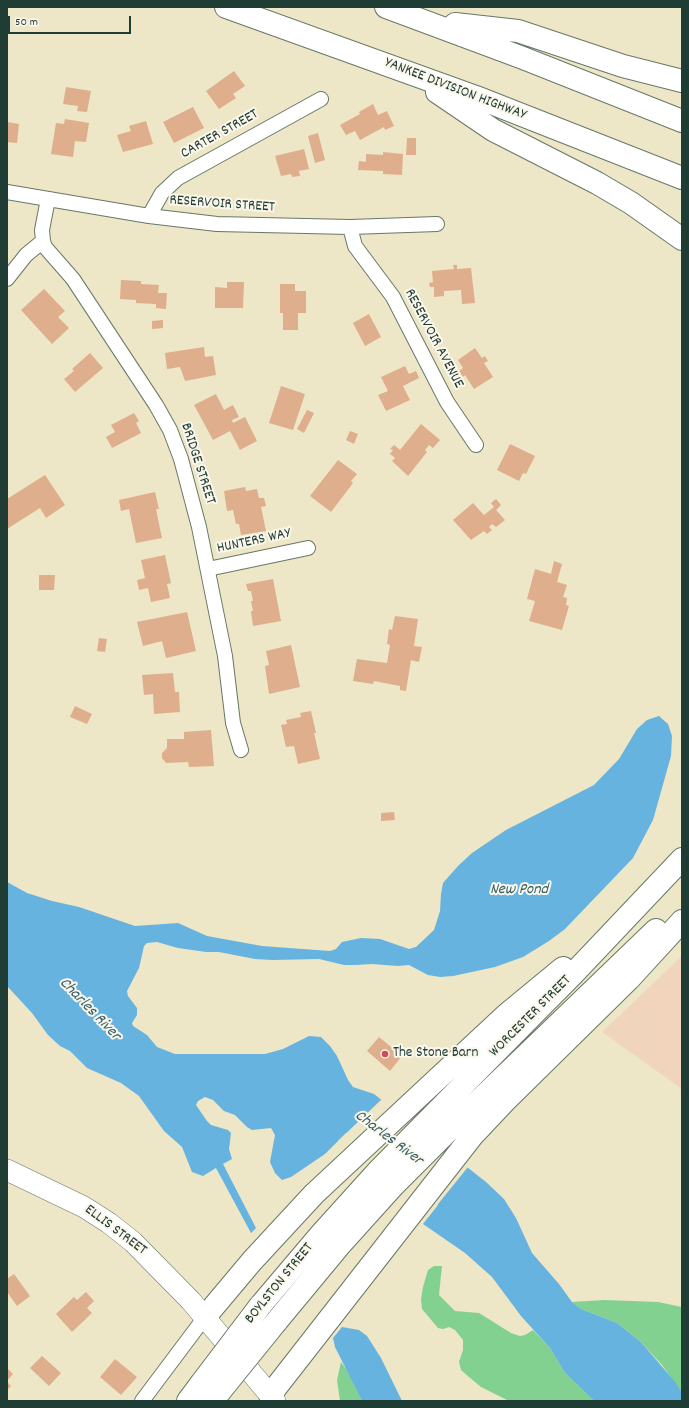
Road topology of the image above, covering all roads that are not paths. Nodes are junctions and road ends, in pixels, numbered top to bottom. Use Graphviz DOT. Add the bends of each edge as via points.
graph roads {
  1 [pos="226,7"];
  2 [pos="386,7"];
  3 [pos="423,21"];
  4 [pos="408,72"];
  5 [pos="682,81"];
  6 [pos="321,99"];
  7 [pos="682,121"];
  8 [pos="682,178"];
  9 [pos="7,192"];
  10 [pos="48,199"];
  11 [pos="149,216"];
  12 [pos="437,224"];
  13 [pos="350,227"];
  14 [pos="682,239"];
  15 [pos="43,242"];
  16 [pos="7,279"];
  17 [pos="476,445"];
  18 [pos="308,548"];
  19 [pos="208,569"];
  20 [pos="241,750"];
  21 [pos="682,860"];
  22 [pos="682,907"];
  23 [pos="626,919"];
  24 [pos="682,921"];
  25 [pos="7,1170"];
  26 [pos="377,1172"];
  27 [pos="394,1186"];
  28 [pos="205,1317"];
  29 [pos="204,1397"];
  30 [pos="270,1399"];
  31 [pos="142,1401"];
  1 -- 4 [label="highway, YANKEE DIVISION HIGHWAY"];
  2 -- 3 [label="highway"];
  3 -- 5 [label="highway" via="518,31 623,66"];
  3 -- 7 [label="highway"];
  4 -- 8 [label="highway, YANKEE DIVISION HIGHWAY"];
  4 -- 14 [label="highway" via="493,130 597,183 642,210"];
  6 -- 11 [label="street, CARTER STREET" via="178,178 162,193"];
  9 -- 10 [label="street, RESERVOIR STREET"];
  10 -- 11 [label="street, RESERVOIR STREET"];
  10 -- 15 [label="street" via="42,230"];
  11 -- 13 [label="street, RESERVOIR STREET" via="240,225"];
  12 -- 13 [label="street, RESERVOIR STREET"];
  13 -- 17 [label="street, RESERVOIR AVENUE" via="356,246 393,297 444,397"];
  15 -- 16 [label="street" via="26,255"];
  15 -- 19 [label="street, BRIDGE STREET" via="73,279 170,430 189,484"];
  18 -- 19 [label="street, HUNTERS WAY"];
  19 -- 20 [label="street, BRIDGE STREET" via="226,662 233,723"];
  21 -- 23 [label="highway, WORCESTER STREET"];
  22 -- 27 [label="highway, WORCESTER STREET" via="617,967"];
  23 -- 26 [label="highway, WORCESTER STREET"];
  23 -- 28 [label="highway" via="511,1011 356,1155 285,1224"];
  24 -- 30 [label="highway" via="624,984 492,1113 418,1204"];
  25 -- 28 [label="street, ELLIS STREET" via="77,1203 109,1223 144,1251"];
  26 -- 29 [label="highway, BOYLSTON STREET, bridge" via="260,1306"];
  27 -- 29 [label="highway, BOYLSTON STREET, bridge" via="334,1251 276,1322"];
  28 -- 30 [label="street, ELLIS STREET"];
  28 -- 31 [label="street"];
}
